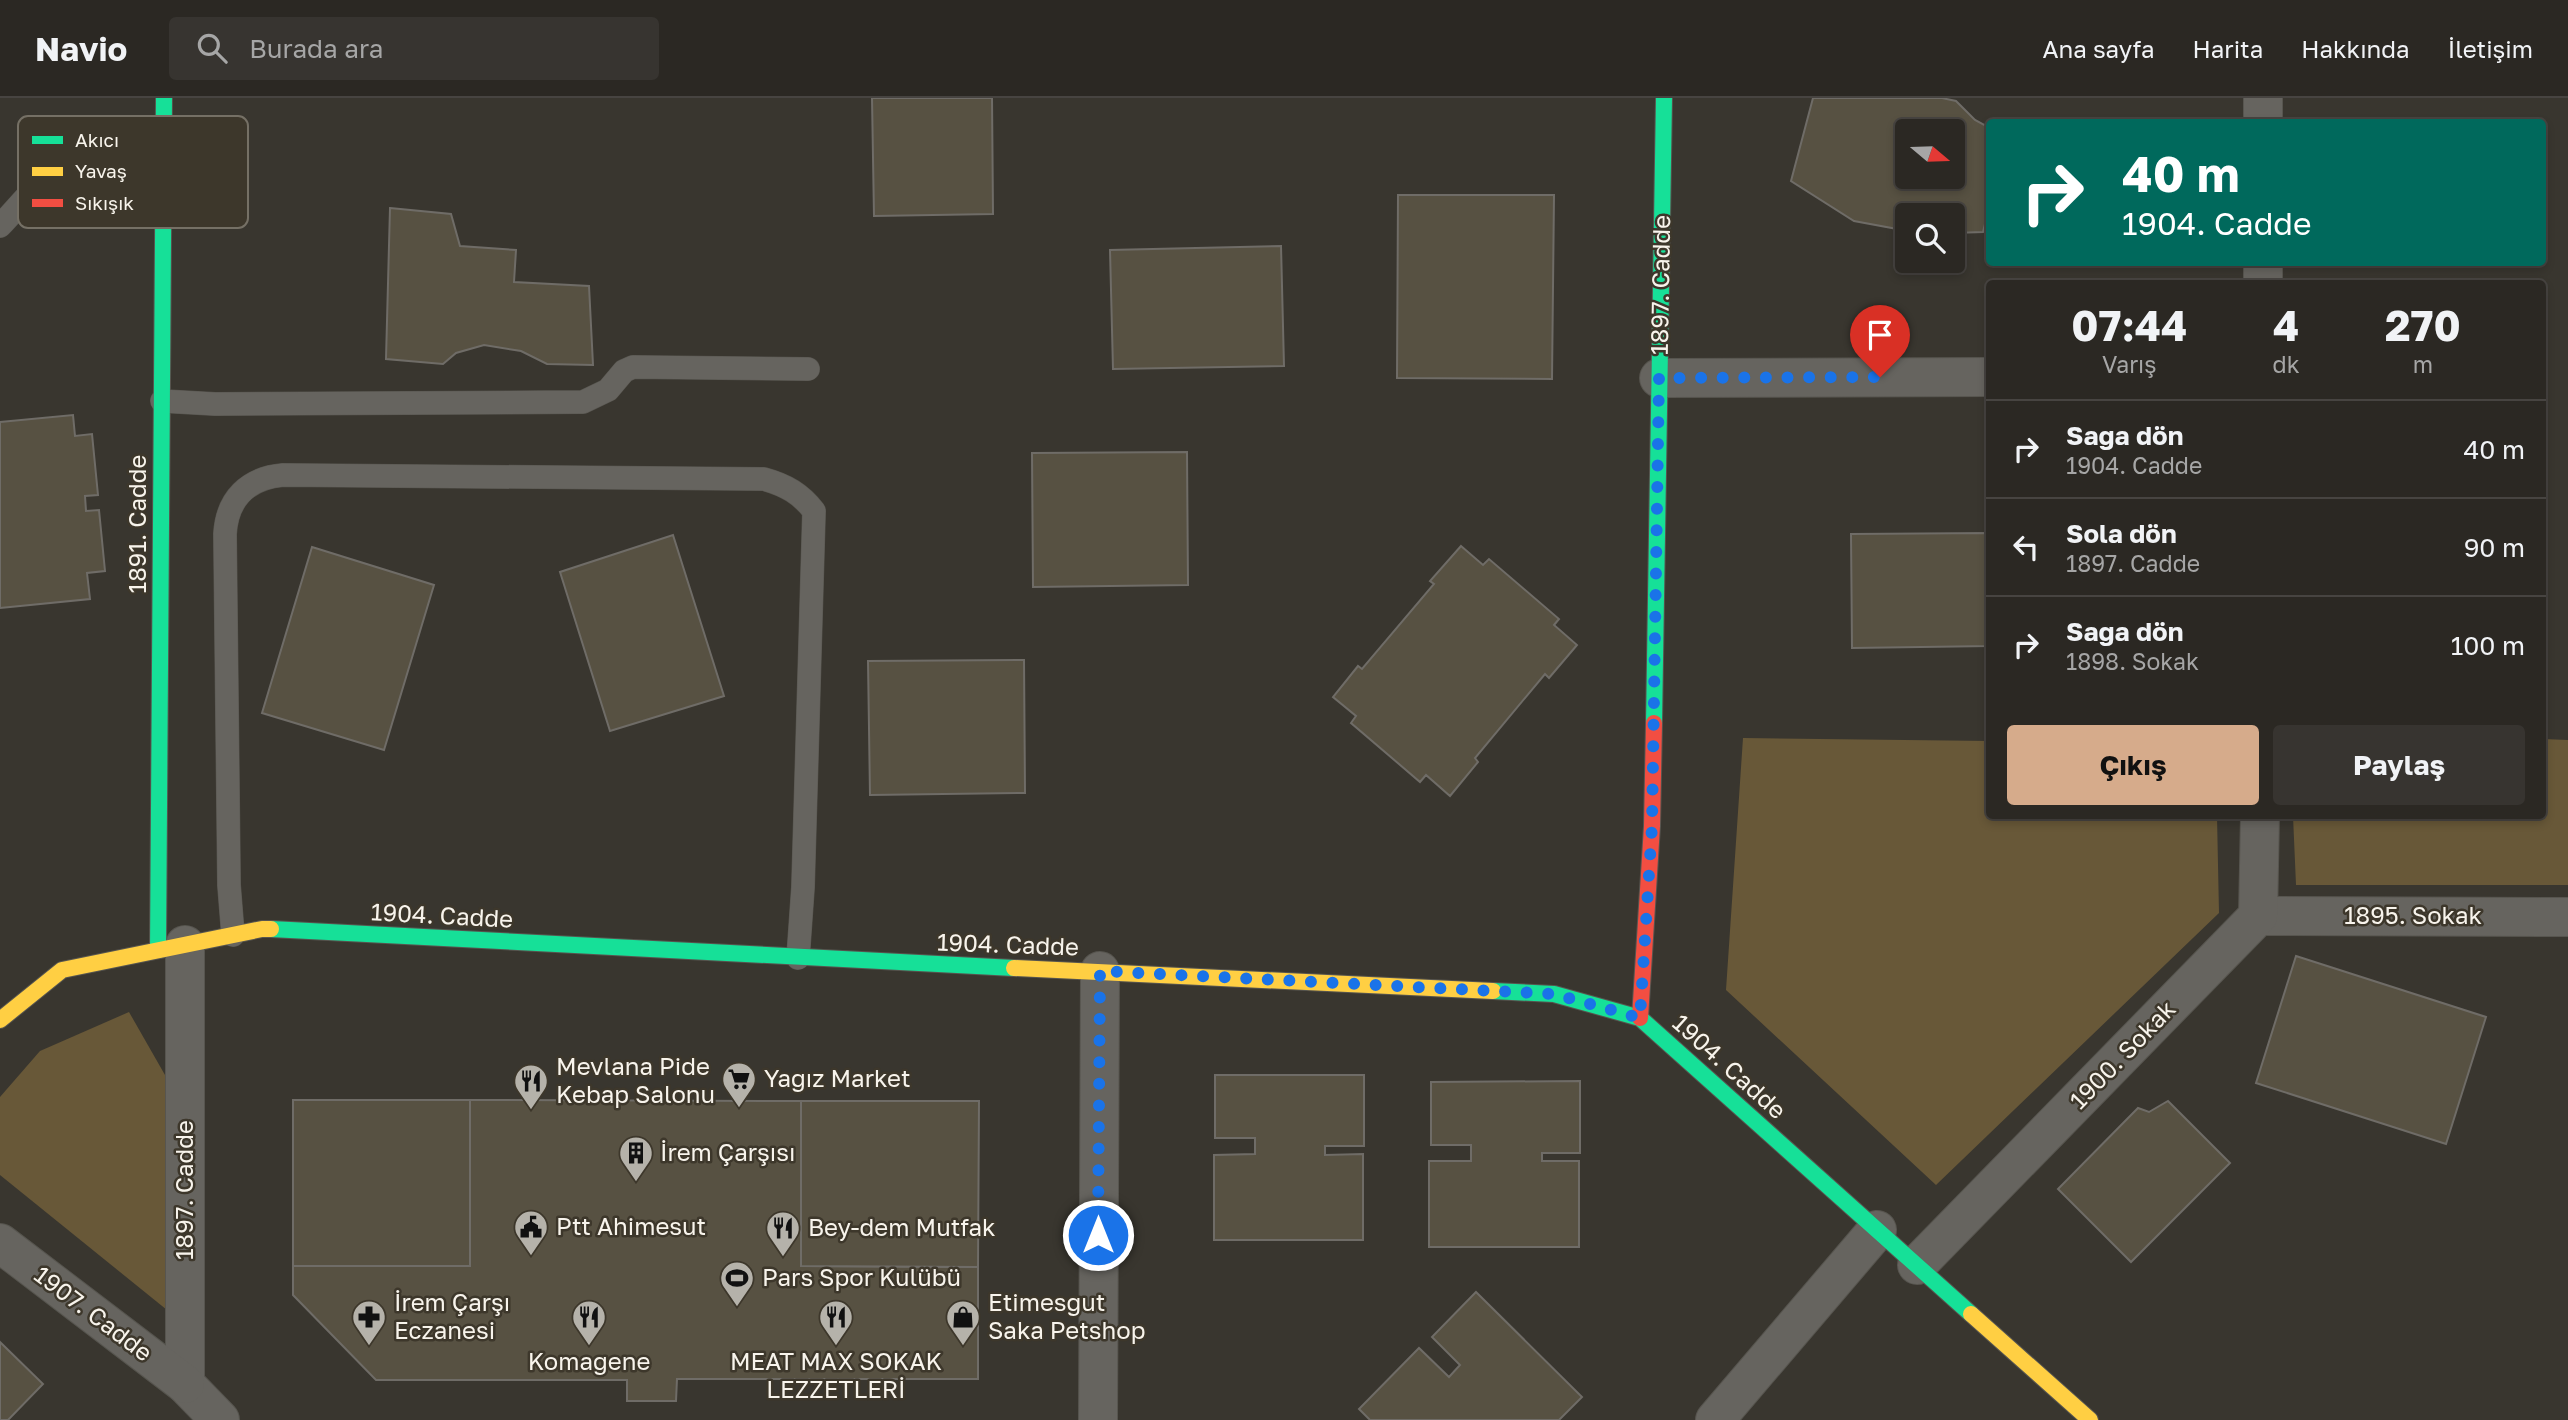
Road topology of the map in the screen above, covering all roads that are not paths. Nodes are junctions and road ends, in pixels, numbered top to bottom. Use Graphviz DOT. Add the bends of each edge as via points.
graph roads {
  1 [pos="164,98"];
  2 [pos="1664,98"];
  3 [pos="2263,98"];
  4 [pos="164,116"];
  5 [pos="2263,119"];
  6 [pos="18,207"];
  7 [pos="0,226"];
  8 [pos="163,228"];
  9 [pos="808,369"];
  10 [pos="1986,377"];
  11 [pos="1659,378"];
  12 [pos="162,401"];
  13 [pos="2260,819"];
  14 [pos="2258,916"];
  15 [pos="2568,917"];
  16 [pos="233,935"];
  17 [pos="172,948"];
  18 [pos="798,958"];
  19 [pos="1100,971"];
  20 [pos="1640,1018"];
  21 [pos="0,1020"];
  22 [pos="1877,1230"];
  23 [pos="0,1243"];
  24 [pos="1917,1265"];
  25 [pos="185,1384"];
  26 [pos="220,1420"];
  27 [pos="1098,1420"];
  28 [pos="1715,1420"];
  29 [pos="2090,1420"];
  1 -- 4 [label="street, 1891. Cadde"];
  2 -- 11 [label="street, 1897. Cadde"];
  3 -- 5 [label="street"];
  6 -- 7 [label="lane"];
  8 -- 12 [label="street, 1891. Cadde"];
  9 -- 12 [label="lane" via="633,367 608,390 583,402"];
  10 -- 11 [label="street"];
  11 -- 20 [label="street, 1897. Cadde" via="1652,826"];
  12 -- 17 [label="street, 1891. Cadde"];
  13 -- 14 [label="street"];
  14 -- 15 [label="street, 1895. Sokak"];
  14 -- 24 [label="street, 1900. Sokak"];
  16 -- 17 [label="street, 1904. Cadde"];
  16 -- 18 [label="street, 1904. Cadde" via="262,929"];
  16 -- 18 [label="lane" via="225,534 230,508 247,486 283,475 764,479 794,491 814,511"];
  17 -- 21 [label="street, 1904. Cadde" via="62,970"];
  17 -- 25 [label="street, 1897. Cadde"];
  18 -- 19 [label="street, 1904. Cadde"];
  19 -- 20 [label="street, 1904. Cadde" via="1554,994"];
  19 -- 27 [label="street"];
  20 -- 22 [label="street, 1904. Cadde"];
  22 -- 24 [label="street, 1904. Cadde"];
  22 -- 28 [label="street"];
  23 -- 25 [label="street, 1907. Cadde"];
  24 -- 29 [label="street, 1904. Cadde"];
  25 -- 26 [label="street"];
}
